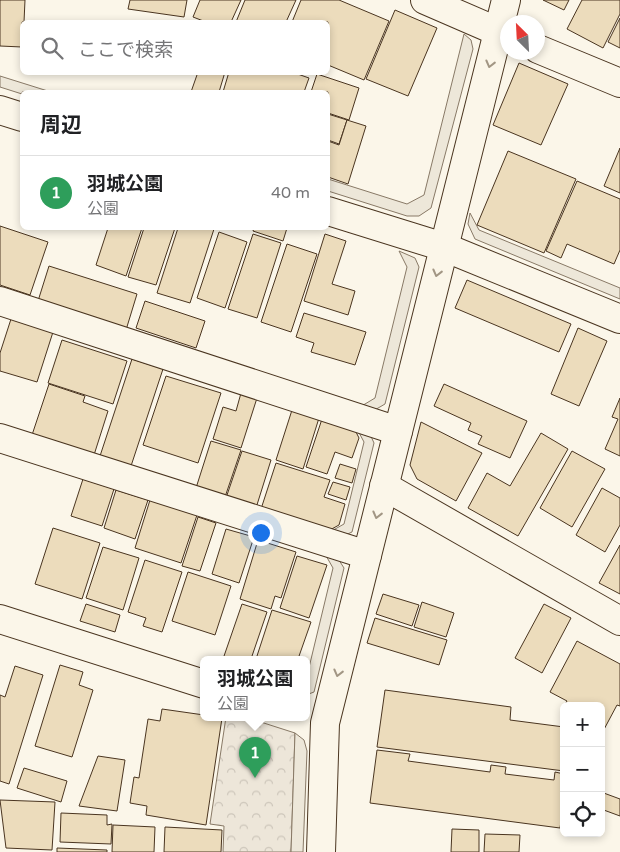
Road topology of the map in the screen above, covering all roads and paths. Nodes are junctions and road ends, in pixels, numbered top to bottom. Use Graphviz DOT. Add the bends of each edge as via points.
graph roads {
  1 [pos="425,0"];
  2 [pos="506,0"];
  3 [pos="505,15"];
  4 [pos="500,33"];
  5 [pos="500,45"];
  6 [pos="545,52"];
  7 [pos="620,83"];
  8 [pos="0,110"];
  9 [pos="20,116"];
  10 [pos="330,212"];
  11 [pos="444,247"];
  12 [pos="0,301"];
  13 [pos="620,319"];
  14 [pos="398,431"];
  15 [pos="0,438"];
  16 [pos="384,486"];
  17 [pos="367,555"];
  18 [pos="0,619"];
  19 [pos="620,621"];
  20 [pos="200,683"];
  21 [pos="315,720"];
  22 [pos="321,852"];
  1 -- 4 [label="street"];
  2 -- 3 [label="street"];
  5 -- 11 [label="street, one-way"];
  6 -- 7 [label="street"];
  8 -- 9 [label="street"];
  10 -- 11 [label="street"];
  11 -- 13 [label="street"];
  11 -- 14 [label="street, one-way"];
  12 -- 14 [label="street"];
  14 -- 16 [label="street"];
  15 -- 17 [label="street"];
  16 -- 17 [label="street, one-way"];
  16 -- 19 [label="street"];
  17 -- 21 [label="street, one-way"];
  18 -- 20 [label="street"];
  21 -- 22 [label="street"];
}
